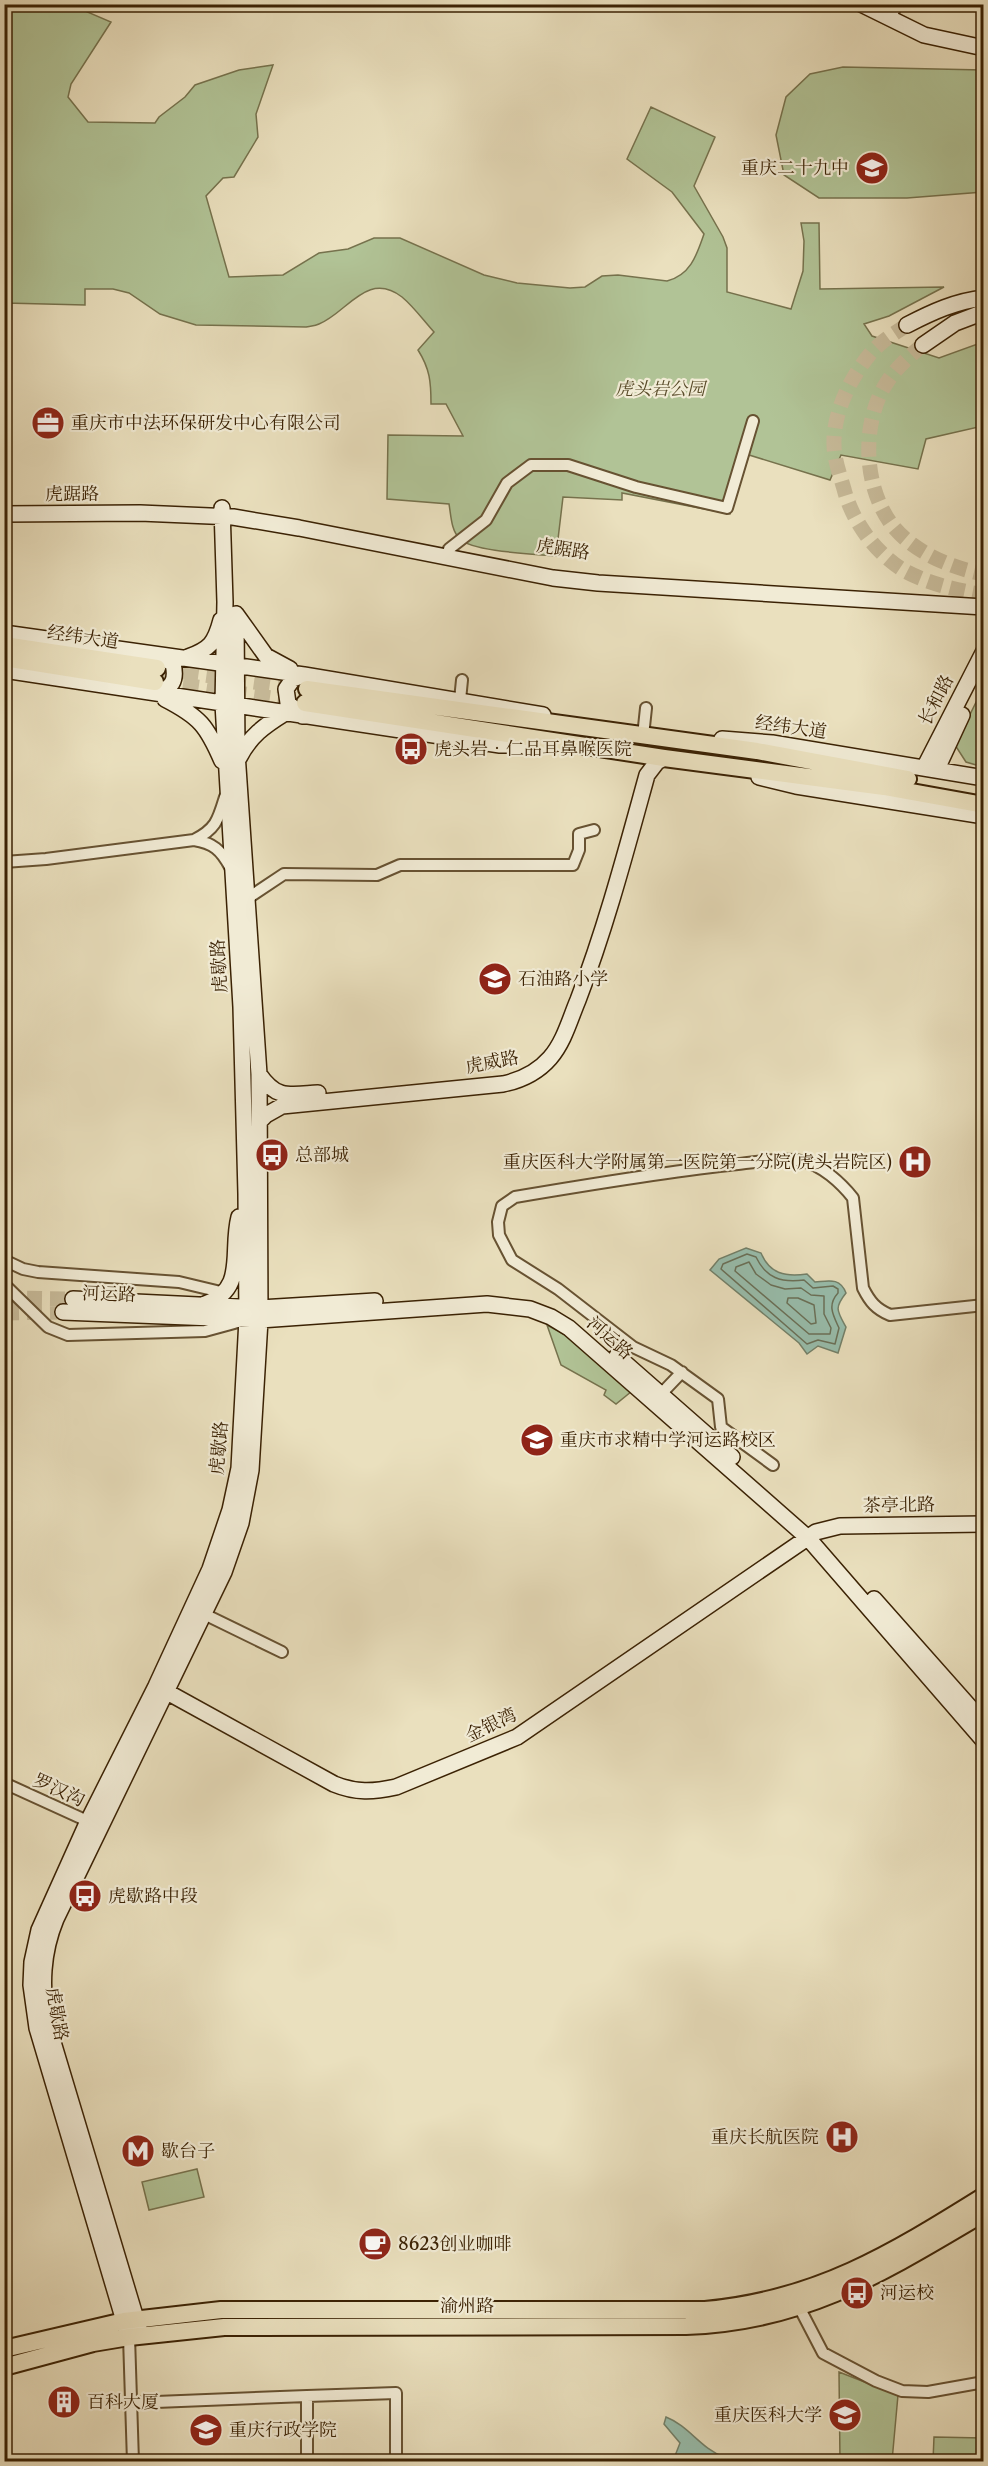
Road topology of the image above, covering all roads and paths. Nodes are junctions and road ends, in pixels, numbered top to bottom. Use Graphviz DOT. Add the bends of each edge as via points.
graph roads {
  1 [pos="851,4"];
  2 [pos="861,4"];
  3 [pos="897,4"];
  4 [pos="890,19"];
  5 [pos="984,48"];
  6 [pos="984,298"];
  7 [pos="984,312"];
  8 [pos="907,325"];
  9 [pos="923,345"];
  10 [pos="753,421"];
  11 [pos="228,512"];
  12 [pos="4,514"];
  13 [pos="449,549"];
  14 [pos="984,600"];
  15 [pos="962,605"];
  16 [pos="984,607"];
  17 [pos="230,608"];
  18 [pos="984,613"];
  19 [pos="4,633"];
  20 [pos="4,645"];
  21 [pos="983,651"];
  22 [pos="4,658"];
  23 [pos="184,658"];
  24 [pos="230,664"];
  25 [pos="4,670"];
  26 [pos="984,673"];
  27 [pos="156,674"];
  28 [pos="462,680"];
  29 [pos="305,696"];
  30 [pos="460,700"];
  31 [pos="229,705"];
  32 [pos="646,708"];
  33 [pos="285,713"];
  34 [pos="592,730"];
  35 [pos="644,736"];
  36 [pos="671,741"];
  37 [pos="632,753"];
  38 [pos="664,758"];
  39 [pos="707,764"];
  40 [pos="232,765"];
  41 [pos="930,768"];
  42 [pos="984,778"];
  43 [pos="227,791"];
  44 [pos="984,794"];
  45 [pos="984,805"];
  46 [pos="984,816"];
  47 [pos="594,830"];
  48 [pos="194,840"];
  49 [pos="4,862"];
  50 [pos="234,874"];
  51 [pos="248,898"];
  52 [pos="259,1074"];
  53 [pos="261,1121"];
  54 [pos="246,1194"];
  55 [pos="4,1260"];
  56 [pos="38,1272"];
  57 [pos="6,1286"];
  58 [pos="225,1293"];
  59 [pos="74,1299"];
  60 [pos="201,1305"];
  61 [pos="984,1305"];
  62 [pos="63,1312"];
  63 [pos="253,1314"];
  64 [pos="682,1372"];
  65 [pos="661,1394"];
  66 [pos="773,1465"];
  67 [pos="984,1524"];
  68 [pos="812,1535"];
  69 [pos="204,1614"];
  70 [pos="282,1652"];
  71 [pos="161,1689"];
  72 [pos="984,1723"];
  73 [pos="984,1741"];
  74 [pos="4,1783"];
  75 [pos="94,1823"];
  76 [pos="984,2196"];
  77 [pos="984,2213"];
  78 [pos="916,2245"];
  79 [pos="796,2301"];
  80 [pos="132,2328"];
  81 [pos="4,2349"];
  82 [pos="4,2367"];
  83 [pos="984,2382"];
  84 [pos="307,2396"];
  85 [pos="131,2403"];
  86 [pos="133,2462"];
  87 [pos="307,2462"];
  88 [pos="396,2462"];
  1 -- 4 [label="main road"];
  2 -- 4 [label="main road"];
  3 -- 4 [label="street"];
  4 -- 5 [label="main road" via="924,34"];
  6 -- 8 [label="main road" via="945,306"];
  7 -- 9 [label="main road" via="955,323"];
  10 -- 13 [label="street" via="727,507 636,487 568,465 531,465 507,483 486,520"];
  11 -- 12 [label="main road, 虎踞路"];
  11 -- 13 [label="main road, 虎踞路" via="299,519"];
  11 -- 15 [label="main road, 虎踞路" via="553,578"];
  11 -- 17 [label="main road, 虎歇路"];
  13 -- 14 [label="main road, 虎踞路" via="598,574"];
  15 -- 16 [label="main road, 虎踞路"];
  15 -- 18 [label="main road"];
  17 -- 23 [label="main road" via="210,646"];
  17 -- 24 [label="main road, 虎歇路"];
  17 -- 29 [label="main road" via="266,656 285,667"];
  19 -- 27 [label="main road"];
  20 -- 27 [label="main road, 经纬大道"];
  21 -- 41 [label="main road, 长和路"];
  22 -- 27 [label="main road, 经纬大道"];
  23 -- 24 [label="main road"];
  23 -- 27 [label="main road"];
  24 -- 29 [label="main road"];
  24 -- 31 [label="main road, 虎歇路"];
  25 -- 27 [label="main road"];
  26 -- 41 [label="main road, 长和路"];
  27 -- 31 [label="main road"];
  27 -- 40 [label="main road" via="209,732"];
  28 -- 30 [label="street"];
  29 -- 30 [label="main road"];
  29 -- 33 [label="main road"];
  29 -- 34 [label="main road, 经纬大道"];
  29 -- 37 [label="main road"];
  30 -- 34 [label="main road" via="532,712"];
  31 -- 33 [label="main road"];
  31 -- 40 [label="main road, 虎歇路"];
  32 -- 35 [label="street"];
  33 -- 40 [label="main road" via="262,728"];
  34 -- 35 [label="main road, 经纬大道"];
  35 -- 36 [label="main road, 经纬大道"];
  36 -- 41 [label="main road, 经纬大道" via="725,739 772,743"];
  36 -- 44 [label="main road" via="757,752"];
  37 -- 38 [label="main road"];
  37 -- 52 [label="main road, 虎威路" via="641,775 589,953 553,1044 537,1062 502,1077 302,1094 275,1092"];
  38 -- 39 [label="main road"];
  38 -- 53 [label="main road, 虎威路" via="647,776 598,949 564,1034 540,1068 518,1081 282,1106"];
  39 -- 45 [label="main road" via="873,785"];
  39 -- 46 [label="main road" via="796,786"];
  40 -- 43 [label="main road, 虎歇路"];
  40 -- 51 [label="main road, 虎歇路"];
  41 -- 42 [label="main road, 经纬大道"];
  43 -- 48 [label="street" via="218,821"];
  43 -- 50 [label="main road, 虎歇路"];
  47 -- 51 [label="street" via="579,834 579,850 573,864 400,864 377,875 284,874"];
  48 -- 49 [label="street"];
  48 -- 50 [label="street" via="217,848"];
  50 -- 54 [label="main road, 虎歇路"];
  51 -- 52 [label="main road, 虎歇路"];
  52 -- 53 [label="main road, 虎歇路"];
  53 -- 63 [label="main road, 虎歇路"];
  54 -- 58 [label="main road" via="237,1226 232,1282"];
  54 -- 63 [label="main road, 虎歇路"];
  55 -- 56 [label="street"];
  56 -- 57 [label="street" via="10,1272"];
  56 -- 58 [label="street" via="179,1282"];
  57 -- 63 [label="street" via="48,1326 68,1335 205,1331"];
  58 -- 60 [label="main road"];
  59 -- 60 [label="main road, 河运路"];
  60 -- 63 [label="main road, 河运路"];
  61 -- 64 [label="street" via="891,1315 879,1310 863,1288 853,1198 813,1164 801,1161 657,1173 515,1197 502,1206 499,1235 512,1260 558,1289 633,1347"];
  62 -- 63 [label="main road, 河运路"];
  63 -- 65 [label="main road, 河运路" via="487,1295 531,1300 573,1319"];
  63 -- 68 [label="main road, 河运路" via="487,1304 530,1309 551,1317 569,1328"];
  63 -- 69 [label="main road, 虎歇路" via="251,1470 234,1547"];
  63 -- 71 [label="main road, 虎歇路" via="239,1468 230,1510"];
  64 -- 65 [label="street"];
  64 -- 66 [label="street" via="718,1400 721,1426"];
  65 -- 68 [label="main road, 河运路"];
  67 -- 68 [label="main road, 茶亭北路" via="840,1526"];
  68 -- 71 [label="main road, 金银湾" via="517,1737 396,1787 350,1790"];
  68 -- 72 [label="main road, 河运路"];
  68 -- 73 [label="main road, 河运路"];
  69 -- 70 [label="street"];
  69 -- 71 [label="main road, 虎歇路"];
  71 -- 75 [label="main road, 虎歇路"];
  74 -- 75 [label="street, 罗汉沟"];
  75 -- 80 [label="main road, 虎歇路" via="50,1933 43,1985 47,2022"];
  76 -- 78 [label="main road"];
  77 -- 78 [label="main road"];
  78 -- 79 [label="main road, 渝州路" via="855,2285"];
  79 -- 80 [label="main road, 渝州路" via="763,2318 709,2325"];
  79 -- 83 [label="street" via="823,2353 876,2381 902,2391 928,2392"];
  80 -- 81 [label="main road, 渝州路"];
  80 -- 82 [label="main road, 渝州路"];
  80 -- 85 [label="street"];
  84 -- 85 [label="street"];
  84 -- 87 [label="street"];
  84 -- 88 [label="street" via="396,2393"];
  85 -- 86 [label="street"];
}
